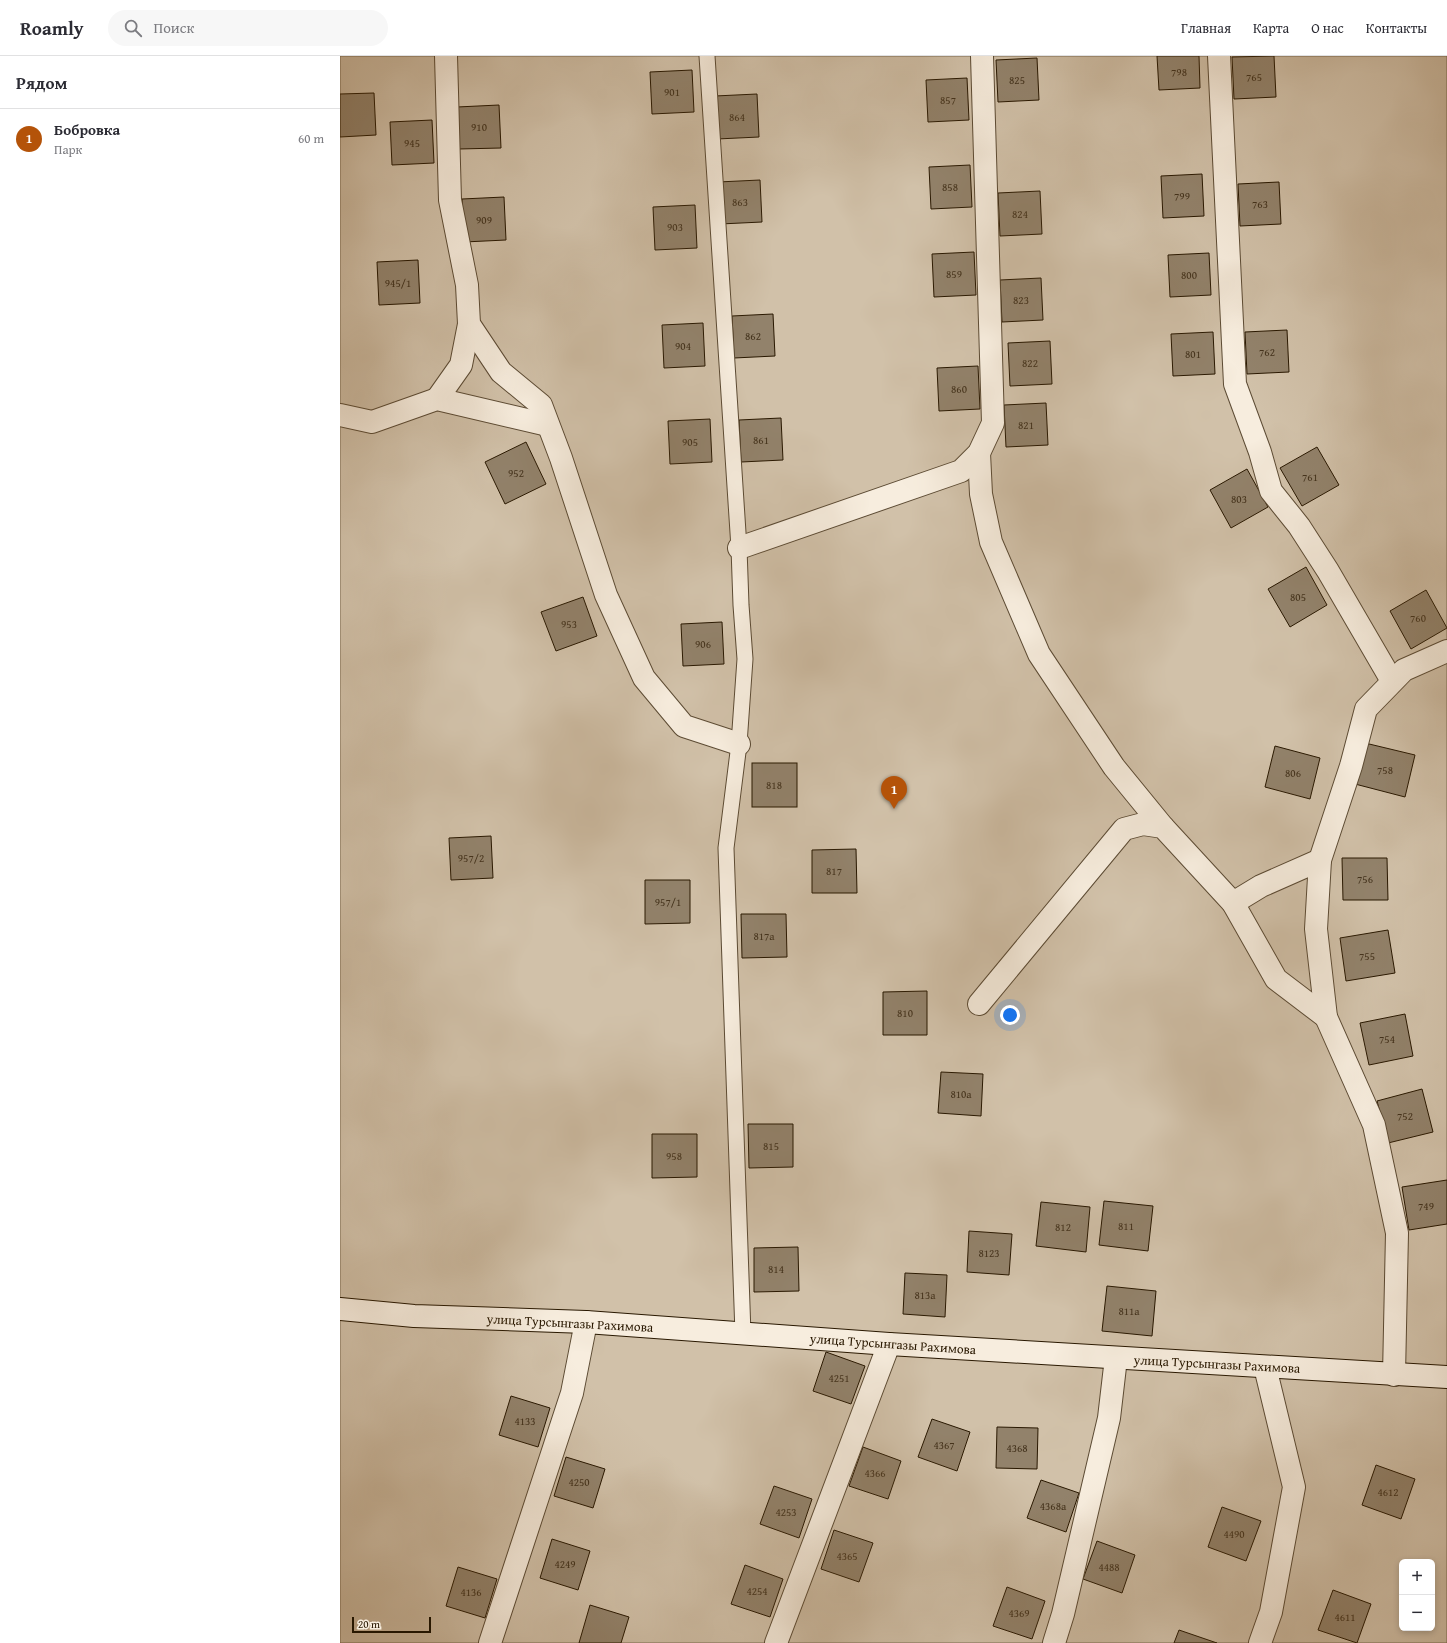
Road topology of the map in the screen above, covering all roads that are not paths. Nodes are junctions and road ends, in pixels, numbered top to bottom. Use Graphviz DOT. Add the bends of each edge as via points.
graph roads {
  1 [pos="446,56"];
  2 [pos="707,56"];
  3 [pos="982,56"];
  4 [pos="1219,56"];
  5 [pos="469,324"];
  6 [pos="437,399"];
  7 [pos="340,416"];
  8 [pos="548,425"];
  9 [pos="979,453"];
  10 [pos="739,548"];
  11 [pos="1447,651"];
  12 [pos="1392,681"];
  13 [pos="739,744"];
  14 [pos="1163,827"];
  15 [pos="1320,860"];
  16 [pos="1233,903"];
  17 [pos="979,1004"];
  18 [pos="1326,1017"];
  19 [pos="340,1309"];
  20 [pos="586,1322"];
  21 [pos="743,1334"];
  22 [pos="889,1344"];
  23 [pos="1116,1358"];
  24 [pos="1264,1367"];
  25 [pos="1394,1374"];
  26 [pos="1447,1377"];
  27 [pos="490,1643"];
  28 [pos="776,1643"];
  29 [pos="1054,1643"];
  30 [pos="1260,1643"];
  1 -- 5 [label="street" via="450,200 467,286"];
  2 -- 10 [label="lane"];
  3 -- 9 [label="street" via="993,423"];
  4 -- 12 [label="street" via="1235,384 1260,452 1271,491 1299,526"];
  5 -- 6 [label="street" via="461,365"];
  5 -- 8 [label="street" via="501,372 541,404"];
  6 -- 7 [label="street" via="372,422"];
  6 -- 8 [label="street"];
  8 -- 13 [label="street" via="606,595 644,678 684,726"];
  9 -- 10 [label="street" via="961,471"];
  9 -- 14 [label="street" via="981,494 991,542 1039,654 1114,767"];
  10 -- 13 [label="lane" via="740,605 745,659"];
  11 -- 12 [label="street" via="1404,670"];
  12 -- 15 [label="street" via="1366,709 1351,766"];
  13 -- 21 [label="lane" via="726,848"];
  14 -- 16 [label="street"];
  14 -- 17 [label="street" via="1143,824 1124,829"];
  15 -- 16 [label="street" via="1261,886"];
  15 -- 18 [label="street" via="1316,929"];
  16 -- 18 [label="street" via="1276,979"];
  18 -- 25 [label="street" via="1374,1125 1397,1233"];
  19 -- 20 [label="street, улица Турсынгазы Рахимова" via="414,1316"];
  20 -- 21 [label="street, улица Турсынгазы Рахимова"];
  20 -- 27 [label="street" via="572,1393"];
  21 -- 22 [label="street, улица Турсынгазы Рахимова"];
  22 -- 23 [label="street, улица Турсынгазы Рахимова"];
  22 -- 28 [label="street"];
  23 -- 24 [label="street, улица Турсынгазы Рахимова"];
  23 -- 29 [label="street" via="1109,1418"];
  24 -- 25 [label="street, улица Турсынгазы Рахимова"];
  24 -- 30 [label="street" via="1294,1487 1271,1612"];
  25 -- 26 [label="street, улица Турсынгазы Рахимова"];
}
